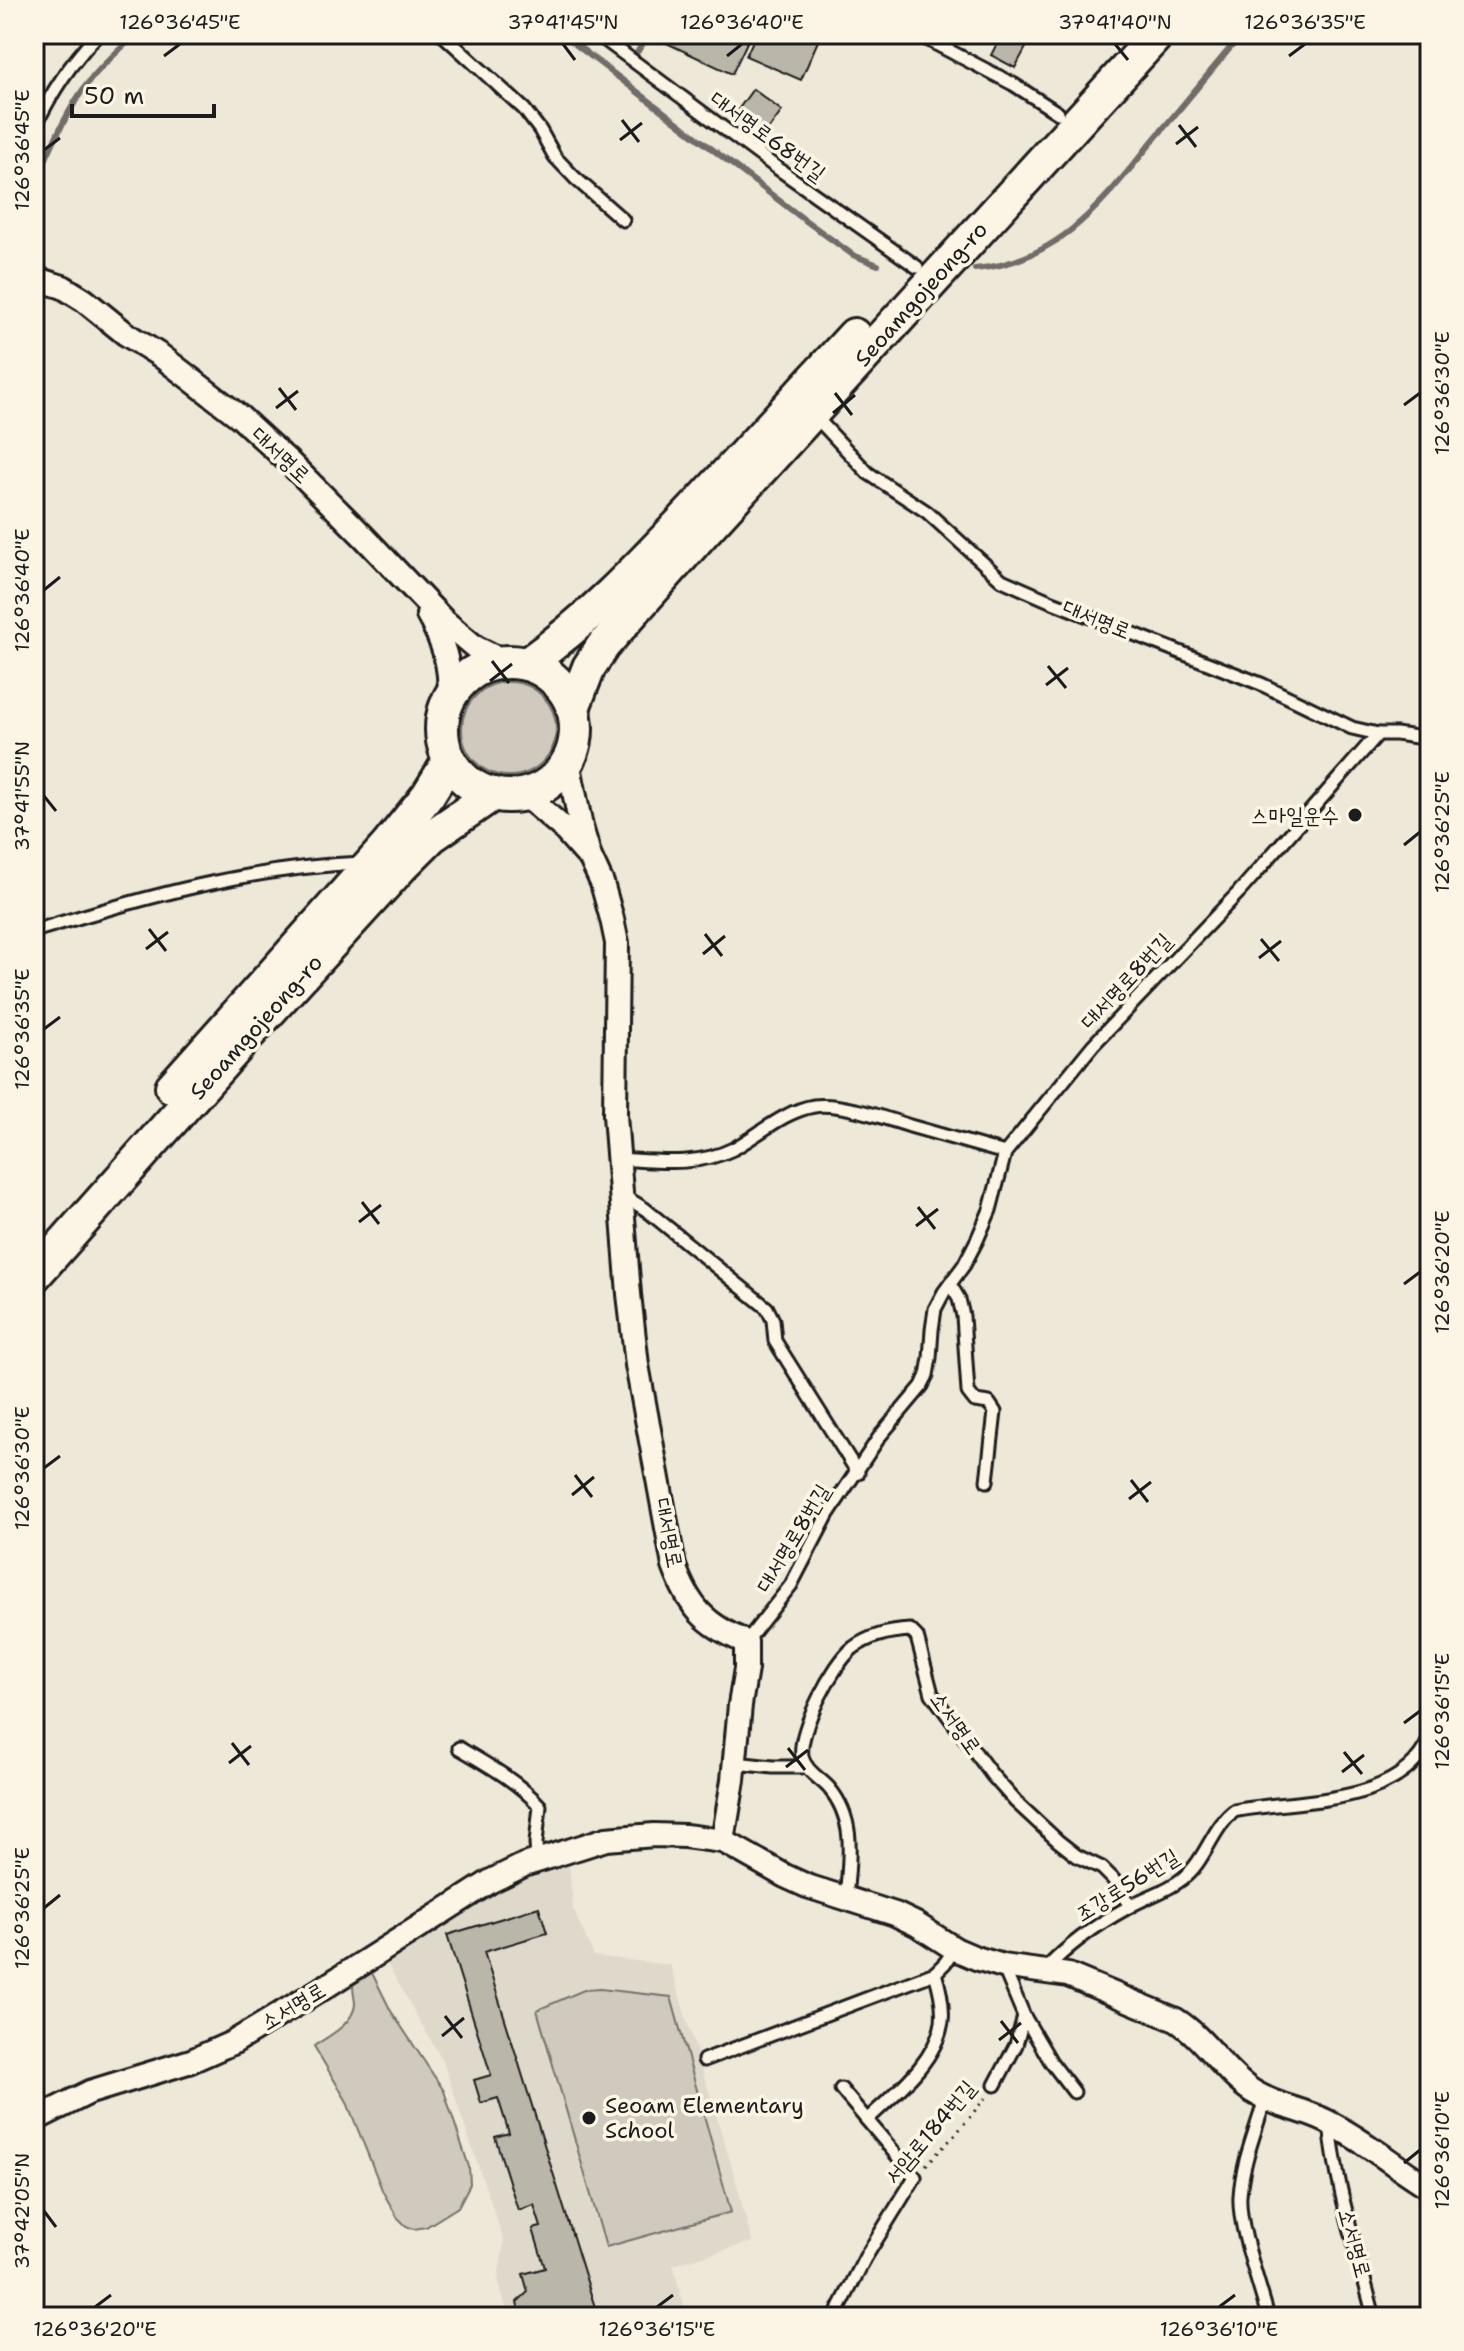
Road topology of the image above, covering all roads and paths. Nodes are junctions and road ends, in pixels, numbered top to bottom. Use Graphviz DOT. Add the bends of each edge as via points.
graph roads {
  1 [pos="98,34"];
  2 [pos="442,34"];
  3 [pos="597,34"];
  4 [pos="917,34"];
  5 [pos="1129,34"];
  6 [pos="1158,34"];
  7 [pos="1058,113"];
  8 [pos="34,128"];
  9 [pos="623,220"];
  10 [pos="917,267"];
  11 [pos="34,278"];
  12 [pos="812,414"];
  13 [pos="416,593"];
  14 [pos="516,663"];
  15 [pos="450,696"];
  16 [pos="573,708"];
  17 [pos="1378,734"];
  18 [pos="1430,739"];
  19 [pos="449,761"];
  20 [pos="568,761"];
  21 [pos="493,794"];
  22 [pos="525,795"];
  23 [pos="590,857"];
  24 [pos="372,863"];
  25 [pos="34,931"];
  26 [pos="1005,1153"];
  27 [pos="618,1159"];
  28 [pos="621,1194"];
  29 [pos="34,1245"];
  30 [pos="34,1276"];
  31 [pos="950,1284"];
  32 [pos="858,1473"];
  33 [pos="987,1481"];
  34 [pos="746,1642"];
  35 [pos="1430,1737"];
  36 [pos="459,1748"];
  37 [pos="735,1763"];
  38 [pos="806,1767"];
  39 [pos="723,1841"];
  40 [pos="537,1860"];
  41 [pos="846,1899"];
  42 [pos="1130,1906"];
  43 [pos="955,1949"];
  44 [pos="1003,1966"];
  45 [pos="1044,1971"];
  46 [pos="935,1973"];
  47 [pos="1024,2016"];
  48 [pos="704,2060"];
  49 [pos="995,2085"];
  50 [pos="841,2089"];
  51 [pos="1074,2092"];
  52 [pos="1265,2099"];
  53 [pos="34,2120"];
  54 [pos="867,2120"];
  55 [pos="1330,2122"];
  56 [pos="915,2177"];
  57 [pos="1430,2188"];
  58 [pos="835,2317"];
  59 [pos="1268,2317"];
  60 [pos="1374,2317"];
  1 -- 8 [label="lane" via="52,90"];
  2 -- 9 [label="lane" via="524,109 555,157"];
  3 -- 10 [label="lane, 대서명로68번길"];
  4 -- 7 [label="lane"];
  5 -- 7 [label="main road, Seoamgojeong-ro"];
  6 -- 12 [label="main road, Seoamgojeong-ro"];
  7 -- 10 [label="main road, Seoamgojeong-ro"];
  10 -- 14 [label="main road, Seoamgojeong-ro" via="593,613 562,639"];
  11 -- 13 [label="street, 대서명로" via="84,300 240,417"];
  12 -- 16 [label="main road, Seoamgojeong-ro" via="603,646"];
  12 -- 17 [label="lane, 대서명로" via="868,473 927,512 1002,580 1261,684 1334,721"];
  13 -- 14 [label="street, 대서명로" via="475,647"];
  13 -- 15 [label="street" via="447,657"];
  14 -- 15 [label="main road" via="483,667"];
  14 -- 16 [label="main road" via="547,673"];
  15 -- 19 [label="main road" via="442,717"];
  16 -- 20 [label="main road" via="577,730"];
  17 -- 18 [label="lane, 대서명로"];
  17 -- 26 [label="lane, 대서명로8번길" via="1239,892 1093,1045"];
  19 -- 21 [label="main road" via="463,778"];
  19 -- 24 [label="main road, Seoamgojeong-ro" via="420,807"];
  20 -- 22 [label="main road" via="546,786"];
  20 -- 23 [label="street, 대서명로"];
  21 -- 22 [label="main road"];
  21 -- 30 [label="main road, Seoamgojeong-ro" via="432,836 402,866"];
  22 -- 23 [label="street"];
  23 -- 27 [label="street, 대서명로" via="617,943"];
  24 -- 25 [label="lane" via="242,876"];
  24 -- 29 [label="main road, Seoamgojeong-ro"];
  26 -- 27 [label="lane" via="871,1114 817,1105 786,1116 713,1157"];
  26 -- 31 [label="lane, 대서명로8번길" via="990,1210"];
  27 -- 28 [label="street, 대서명로"];
  28 -- 32 [label="lane" via="767,1308 775,1341"];
  28 -- 34 [label="street, 대서명로" via="637,1365 674,1566 694,1608 726,1634"];
  31 -- 32 [label="lane, 대서명로8번길" via="935,1309 927,1375"];
  31 -- 33 [label="lane" via="963,1316 968,1392 995,1412"];
  32 -- 34 [label="lane, 대서명로8번길" via="828,1514 791,1585"];
  34 -- 37 [label="street"];
  35 -- 42 [label="lane, 조강로56번길" via="1412,1766 1384,1783 1331,1798 1234,1811 1223,1820 1202,1860 1183,1878"];
  36 -- 40 [label="lane" via="540,1806"];
  37 -- 38 [label="lane"];
  37 -- 39 [label="street"];
  38 -- 41 [label="lane" via="845,1810"];
  38 -- 42 [label="lane, 소서명로" via="802,1749 808,1720 839,1662 875,1637 910,1630 917,1637 932,1694 992,1775 1058,1841 1102,1868"];
  39 -- 40 [label="street, 소서명로" via="654,1835 606,1839"];
  39 -- 41 [label="street, 소서명로" via="785,1876"];
  40 -- 53 [label="street, 소서명로" via="491,1881 234,2042 90,2092"];
  41 -- 43 [label="street, 소서명로" via="895,1914"];
  42 -- 45 [label="lane, 조강로56번길" via="1063,1951"];
  43 -- 44 [label="street, 소서명로"];
  43 -- 46 [label="lane"];
  44 -- 45 [label="street, 소서명로"];
  44 -- 47 [label="lane"];
  45 -- 52 [label="street, 소서명로" via="1068,1975 1176,2020"];
  46 -- 48 [label="lane"];
  46 -- 54 [label="lane" via="942,1995 935,2044 919,2068"];
  47 -- 49 [label="lane, 서암로184번길"];
  47 -- 51 [label="lane"];
  49 -- 56 [label="path, 서암로184번길"];
  50 -- 54 [label="lane"];
  52 -- 55 [label="street, 소서명로"];
  52 -- 59 [label="lane" via="1240,2199"];
  54 -- 56 [label="lane"];
  55 -- 57 [label="street, 소서명로"];
  55 -- 60 [label="lane, 소서명로" via="1341,2191"];
  56 -- 58 [label="lane, 서암로184번길"];
}
